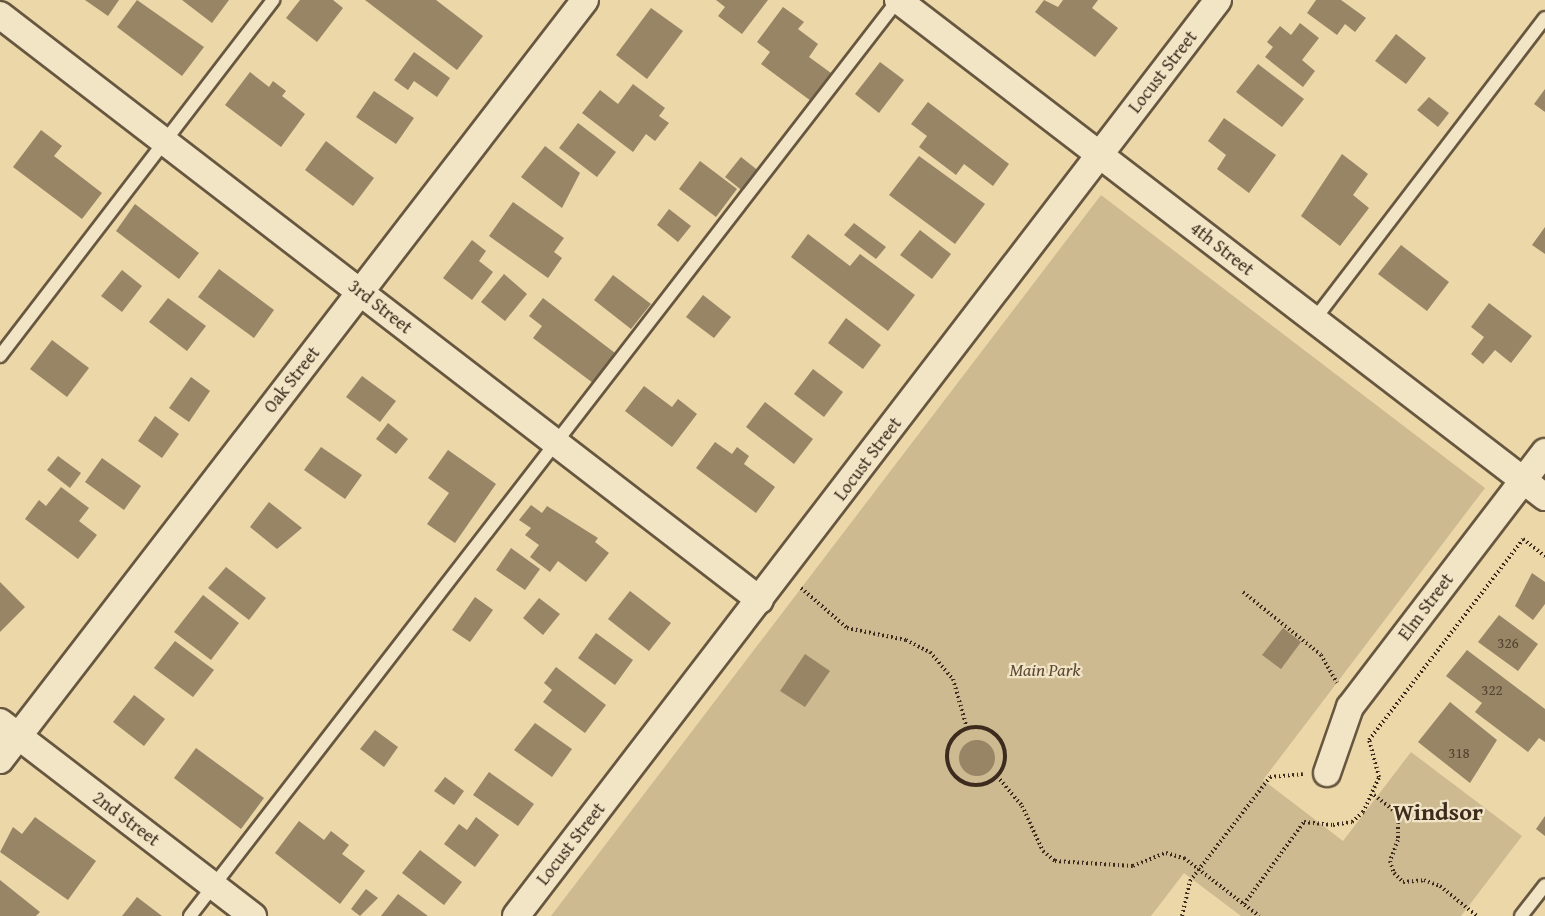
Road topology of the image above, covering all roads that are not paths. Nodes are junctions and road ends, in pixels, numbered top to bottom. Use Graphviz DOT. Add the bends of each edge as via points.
graph roads {
  1 [pos="273,0"];
  2 [pos="585,0"];
  3 [pos="898,0"];
  4 [pos="1218,0"];
  5 [pos="0,15"];
  6 [pos="1545,18"];
  7 [pos="165,141"];
  8 [pos="1100,155"];
  9 [pos="360,292"];
  10 [pos="1314,320"];
  11 [pos="0,356"];
  12 [pos="556,443"];
  13 [pos="1545,452"];
  14 [pos="1523,480"];
  15 [pos="1545,497"];
  16 [pos="760,600"];
  17 [pos="9,729"];
  18 [pos="0,760"];
  19 [pos="1327,772"];
  20 [pos="1545,885"];
  21 [pos="213,886"];
  22 [pos="190,916"];
  23 [pos="253,916"];
  24 [pos="516,916"];
  25 [pos="1521,916"];
  1 -- 7 [label="lane"];
  2 -- 9 [label="street, Oak Street"];
  3 -- 8 [label="street, 4th Street"];
  3 -- 12 [label="lane"];
  4 -- 8 [label="street, Locust Street"];
  5 -- 7 [label="street, 3rd Street"];
  6 -- 10 [label="lane"];
  7 -- 9 [label="street, 3rd Street"];
  7 -- 11 [label="lane"];
  8 -- 10 [label="street, 4th Street"];
  8 -- 16 [label="street, Locust Street"];
  9 -- 12 [label="street, 3rd Street"];
  9 -- 17 [label="street, Oak Street"];
  10 -- 14 [label="street, 4th Street"];
  12 -- 16 [label="street, 3rd Street"];
  12 -- 21 [label="lane"];
  13 -- 14 [label="street, Elm Street"];
  14 -- 15 [label="street, 4th Street"];
  14 -- 19 [label="street, Elm Street" via="1350,707"];
  16 -- 24 [label="street, Locust Street"];
  17 -- 18 [label="street, Oak Street"];
  17 -- 21 [label="street, 2nd Street"];
  20 -- 25 [label="lane"];
  21 -- 22 [label="lane"];
  21 -- 23 [label="street, 2nd Street"];
}
